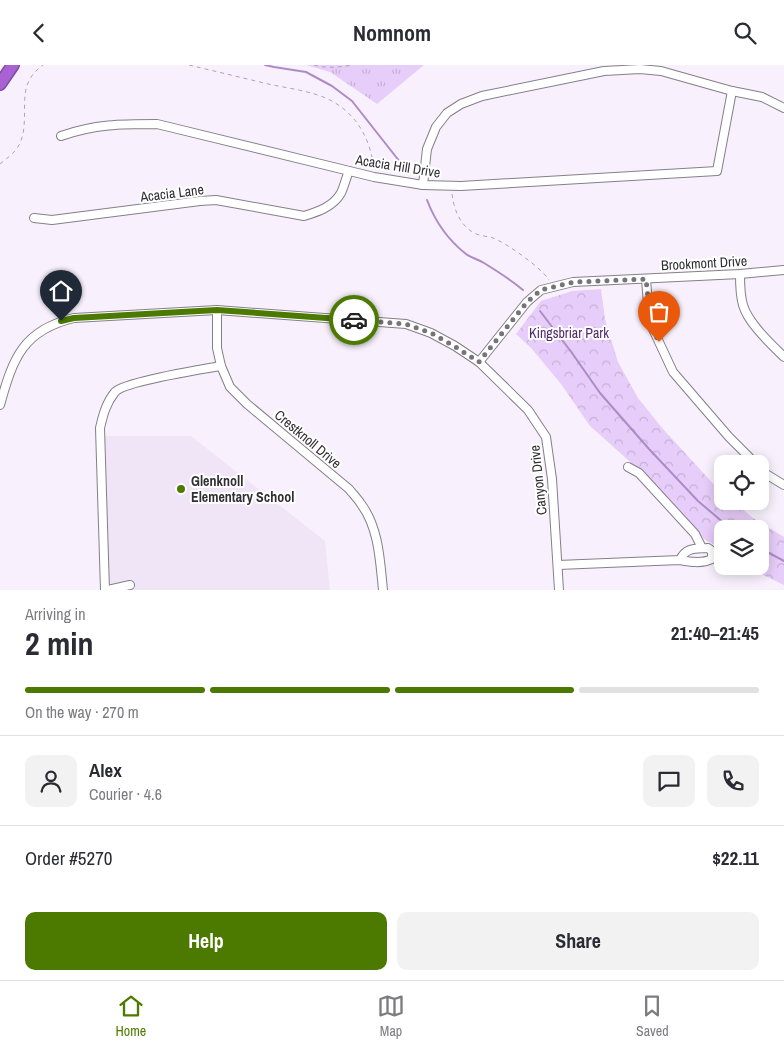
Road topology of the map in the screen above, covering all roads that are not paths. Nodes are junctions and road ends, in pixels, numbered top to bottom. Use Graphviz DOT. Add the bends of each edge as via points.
graph roads {
  1 [pos="13,65"];
  2 [pos="603,68"];
  3 [pos="0,84"];
  4 [pos="732,91"];
  5 [pos="784,107"];
  6 [pos="61,137"];
  7 [pos="349,171"];
  8 [pos="423,185"];
  9 [pos="34,218"];
  10 [pos="784,270"];
  11 [pos="740,274"];
  12 [pos="646,279"];
  13 [pos="217,310"];
  14 [pos="784,357"];
  15 [pos="479,362"];
  16 [pos="221,366"];
  17 [pos="0,405"];
  18 [pos="747,455"];
  19 [pos="628,467"];
  20 [pos="769,476"];
  21 [pos="784,485"];
  22 [pos="702,548"];
  23 [pos="680,560"];
  24 [pos="558,565"];
  25 [pos="130,585"];
  26 [pos="106,590"];
  27 [pos="383,590"];
  28 [pos="559,590"];
  1 -- 3 [label="highway"];
  2 -- 4 [label="street" via="661,71"];
  2 -- 8 [label="street" via="461,103 436,127 427,149"];
  4 -- 5 [label="street" via="762,97"];
  4 -- 8 [label="street, Acacia Hill Drive" via="717,171"];
  6 -- 7 [label="street, Acacia Hill Drive" via="101,125 157,124"];
  7 -- 8 [label="street, Acacia Hill Drive"];
  7 -- 9 [label="street, Acacia Lane" via="340,195 318,212 304,215 200,201 52,220"];
  10 -- 11 [label="street, Brookmont Drive"];
  11 -- 12 [label="street, Brookmont Drive"];
  11 -- 14 [label="street" via="743,307 754,325"];
  12 -- 15 [label="street, Brookmont Drive" via="574,282 541,290 527,302"];
  12 -- 18 [label="street" via="652,327 673,372"];
  13 -- 15 [label="street, Canyon Drive" via="406,324 431,333"];
  13 -- 16 [label="street, Crestknoll Drive" via="216,348"];
  13 -- 17 [label="street, Canyon Drive" via="61,321 40,331 25,345 6,381"];
  15 -- 24 [label="street, Canyon Drive" via="528,410 546,437"];
  16 -- 26 [label="street" via="136,383 117,391 106,405 100,428"];
  16 -- 27 [label="street, Crestknoll Drive" via="230,387 247,405 348,489 362,505 379,551"];
  19 -- 22 [label="street" via="639,473 695,534"];
  20 -- 21 [label="street"];
  22 -- 23 [label="street" via="687,550"];
  22 -- 23 [label="street" via="708,547 712,551 712,559"];
  23 -- 24 [label="street"];
  24 -- 28 [label="street, Canyon Drive"];
  25 -- 26 [label="street"];
}
